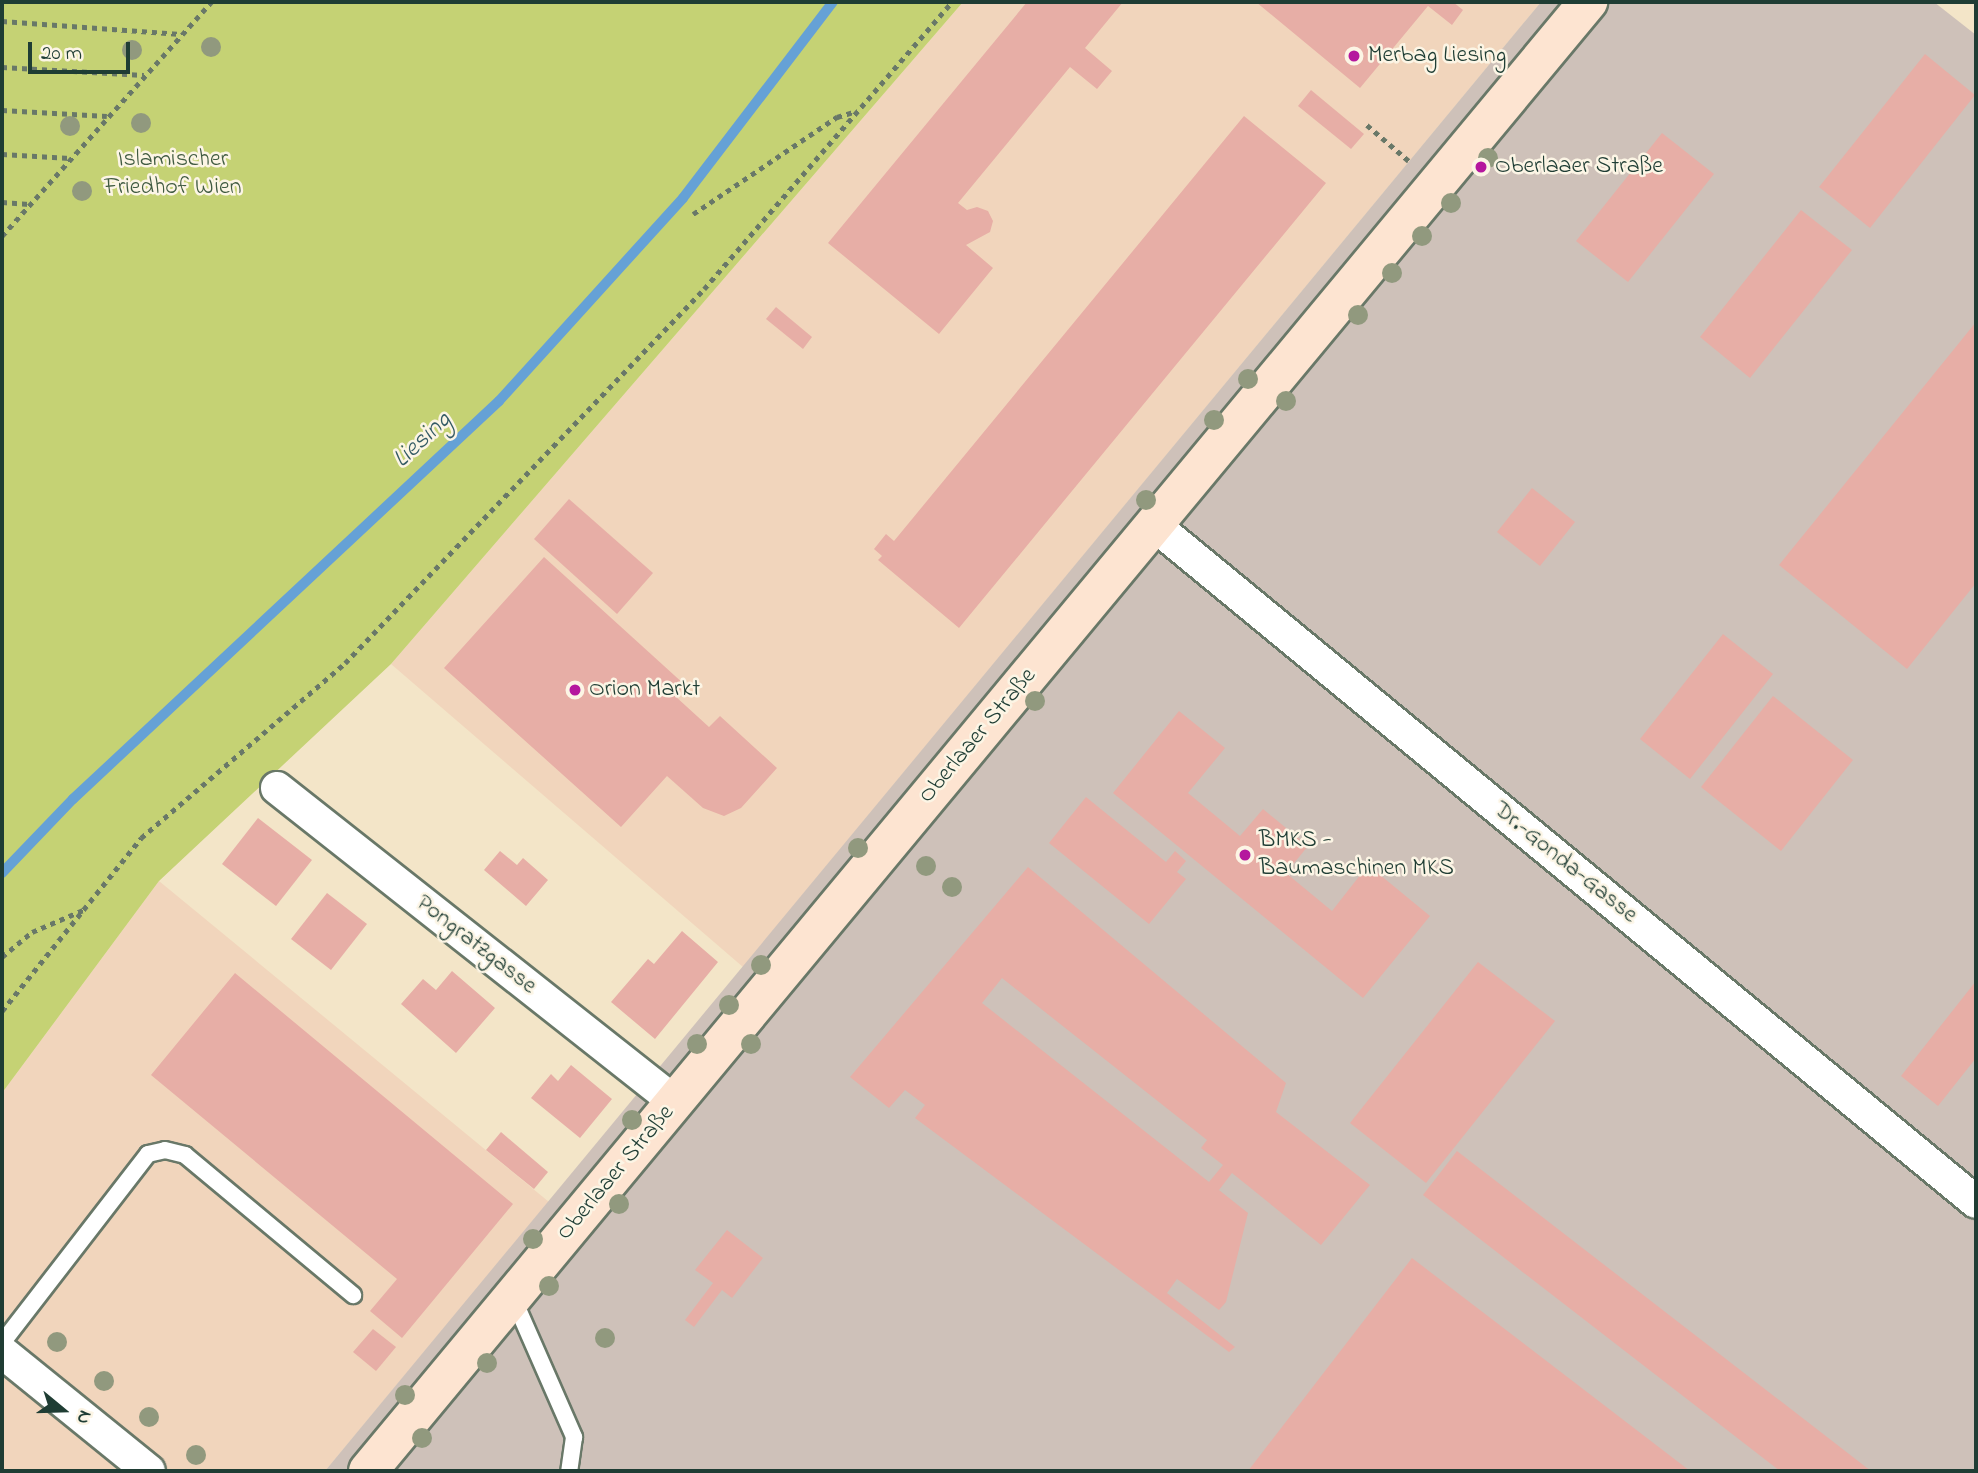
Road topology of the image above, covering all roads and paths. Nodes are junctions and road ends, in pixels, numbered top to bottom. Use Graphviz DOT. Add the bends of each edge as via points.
graph roads {
  1 [pos="211,2"];
  2 [pos="953,2"];
  3 [pos="1588,2"];
  4 [pos="2,21"];
  5 [pos="182,34"];
  6 [pos="2,67"];
  7 [pos="145,75"];
  8 [pos="2,110"];
  9 [pos="859,110"];
  10 [pos="108,117"];
  11 [pos="1367,125"];
  12 [pos="2,154"];
  13 [pos="71,159"];
  14 [pos="1412,164"];
  15 [pos="2,202"];
  16 [pos="30,204"];
  17 [pos="693,214"];
  18 [pos="2,236"];
  19 [pos="1153,524"];
  20 [pos="277,788"];
  21 [pos="84,909"];
  22 [pos="2,957"];
  23 [pos="2,1011"];
  24 [pos="675,1102"];
  25 [pos="1976,1202"];
  26 [pos="353,1295"];
  27 [pos="513,1297"];
  28 [pos="2,1343"];
  29 [pos="2,1352"];
  30 [pos="149,1471"];
  31 [pos="368,1471"];
  32 [pos="569,1471"];
  1 -- 5 [label="path"];
  2 -- 9 [label="path"];
  3 -- 19 [label="main road, Oberlaaer Straße"];
  4 -- 5 [label="path"];
  5 -- 7 [label="path"];
  6 -- 7 [label="path"];
  7 -- 10 [label="path"];
  8 -- 10 [label="path"];
  9 -- 17 [label="path" via="837,117"];
  9 -- 21 [label="path" via="704,289 345,663 141,838"];
  10 -- 13 [label="path"];
  11 -- 14 [label="path"];
  12 -- 13 [label="path"];
  13 -- 16 [label="path"];
  15 -- 16 [label="path"];
  16 -- 18 [label="path"];
  19 -- 24 [label="main road, Oberlaaer Straße"];
  19 -- 25 [label="street, Dr.-Gonda-Gasse"];
  20 -- 24 [label="street, Pongratzgasse"];
  21 -- 22 [label="path" via="32,932"];
  21 -- 23 [label="path"];
  24 -- 27 [label="main road, Oberlaaer Straße"];
  26 -- 28 [label="lane" via="185,1155 165,1150 148,1154"];
  27 -- 31 [label="main road, Oberlaaer Straße"];
  27 -- 32 [label="lane" via="574,1437"];
  29 -- 30 [label="street"];
}
